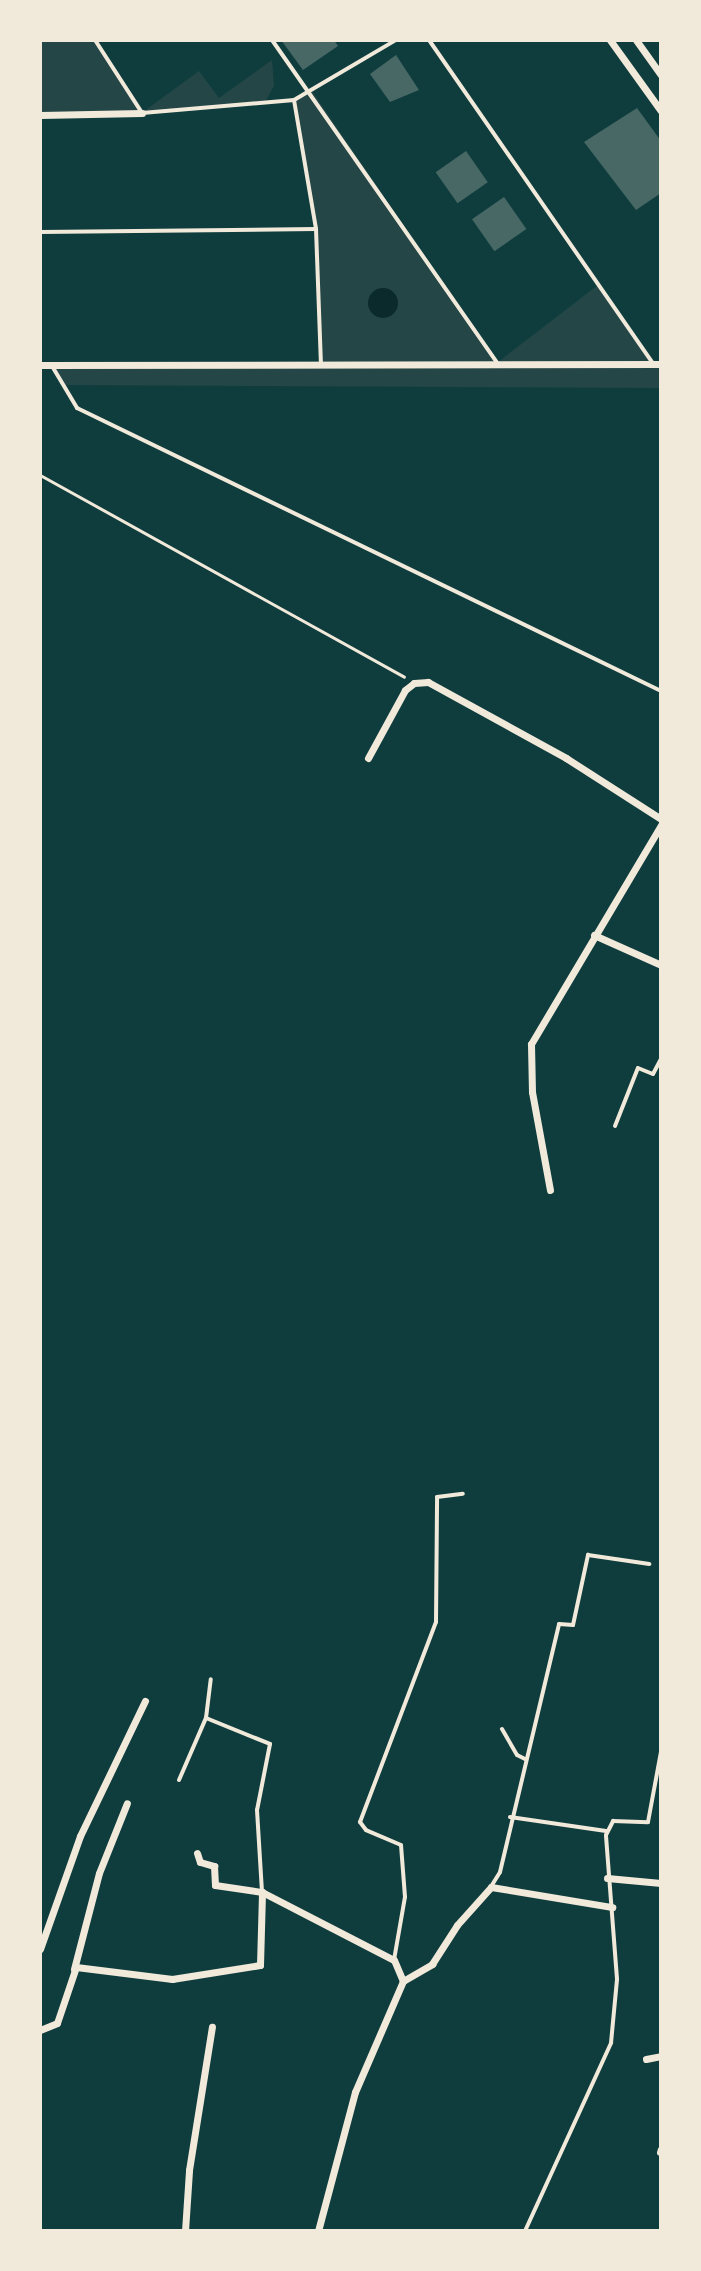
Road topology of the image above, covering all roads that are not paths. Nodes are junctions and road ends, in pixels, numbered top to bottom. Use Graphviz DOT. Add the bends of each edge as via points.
graph roads {
  1 [pos="95,40"];
  2 [pos="272,40"];
  3 [pos="396,40"];
  4 [pos="429,40"];
  5 [pos="610,40"];
  6 [pos="636,40"];
  7 [pos="661,75"];
  8 [pos="312,91"];
  9 [pos="294,100"];
  10 [pos="661,111"];
  11 [pos="142,113"];
  12 [pos="40,115"];
  13 [pos="316,229"];
  14 [pos="40,232"];
  15 [pos="498,363"];
  16 [pos="657,364"];
  17 [pos="40,365"];
  18 [pos="51,365"];
  19 [pos="321,365"];
  20 [pos="661,691"];
  21 [pos="368,758"];
  22 [pos="661,822"];
  23 [pos="594,935"];
  24 [pos="661,965"];
  25 [pos="661,1059"];
  26 [pos="615,1126"];
  27 [pos="550,1190"];
  28 [pos="463,1494"];
  29 [pos="649,1564"];
  30 [pos="211,1679"];
  31 [pos="145,1701"];
  32 [pos="206,1718"];
  33 [pos="502,1729"];
  34 [pos="661,1752"];
  35 [pos="525,1759"];
  36 [pos="179,1780"];
  37 [pos="127,1803"];
  38 [pos="510,1817"];
  39 [pos="606,1831"];
  40 [pos="197,1853"];
  41 [pos="607,1878"];
  42 [pos="661,1883"];
  43 [pos="491,1887"];
  44 [pos="262,1892"];
  45 [pos="612,1907"];
  46 [pos="40,1949"];
  47 [pos="394,1960"];
  48 [pos="74,1969"];
  49 [pos="403,1981"];
  50 [pos="212,2027"];
  51 [pos="40,2030"];
  52 [pos="661,2056"];
  53 [pos="646,2059"];
  54 [pos="185,2231"];
  55 [pos="318,2231"];
  56 [pos="525,2231"];
  1 -- 11 [label="lane"];
  2 -- 8 [label="lane"];
  3 -- 8 [label="lane"];
  4 -- 16 [label="lane"];
  5 -- 10 [label="street"];
  6 -- 7 [label="street"];
  8 -- 9 [label="lane"];
  8 -- 15 [label="lane"];
  9 -- 11 [label="lane"];
  9 -- 13 [label="lane"];
  11 -- 12 [label="street"];
  13 -- 14 [label="lane"];
  13 -- 19 [label="lane"];
  15 -- 16 [label="street"];
  15 -- 19 [label="street"];
  17 -- 18 [label="street"];
  18 -- 19 [label="street"];
  18 -- 20 [label="lane" via="77,408"];
  21 -- 22 [label="street" via="400,696 414,683 428,682 566,758"];
  22 -- 23 [label="street"];
  23 -- 24 [label="street"];
  23 -- 27 [label="street" via="547,1012 529,1053 538,1142"];
  25 -- 26 [label="lane" via="653,1074 638,1068"];
  28 -- 47 [label="lane" via="437,1497 436,1622 360,1822 366,1830 401,1845 405,1897"];
  29 -- 35 [label="lane" via="588,1555 573,1625 559,1624"];
  30 -- 32 [label="lane"];
  31 -- 46 [label="street" via="80,1836"];
  32 -- 36 [label="lane"];
  32 -- 44 [label="lane" via="270,1744 257,1810"];
  33 -- 35 [label="lane"];
  34 -- 39 [label="lane" via="648,1822 613,1821"];
  35 -- 38 [label="lane"];
  37 -- 48 [label="street" via="99,1873"];
  38 -- 39 [label="lane"];
  38 -- 43 [label="lane" via="500,1872"];
  39 -- 41 [label="lane"];
  40 -- 44 [label="street" via="200,1862 214,1866 215,1885"];
  41 -- 42 [label="street"];
  41 -- 45 [label="lane"];
  43 -- 45 [label="street"];
  43 -- 49 [label="street" via="432,1964"];
  44 -- 47 [label="street"];
  44 -- 48 [label="street" via="260,1965 172,1979"];
  45 -- 56 [label="lane" via="617,1979 611,2043"];
  47 -- 49 [label="street"];
  48 -- 51 [label="street" via="57,2023"];
  49 -- 55 [label="street" via="355,2092"];
  50 -- 54 [label="street" via="189,2170"];
  52 -- 53 [label="street"];
}
